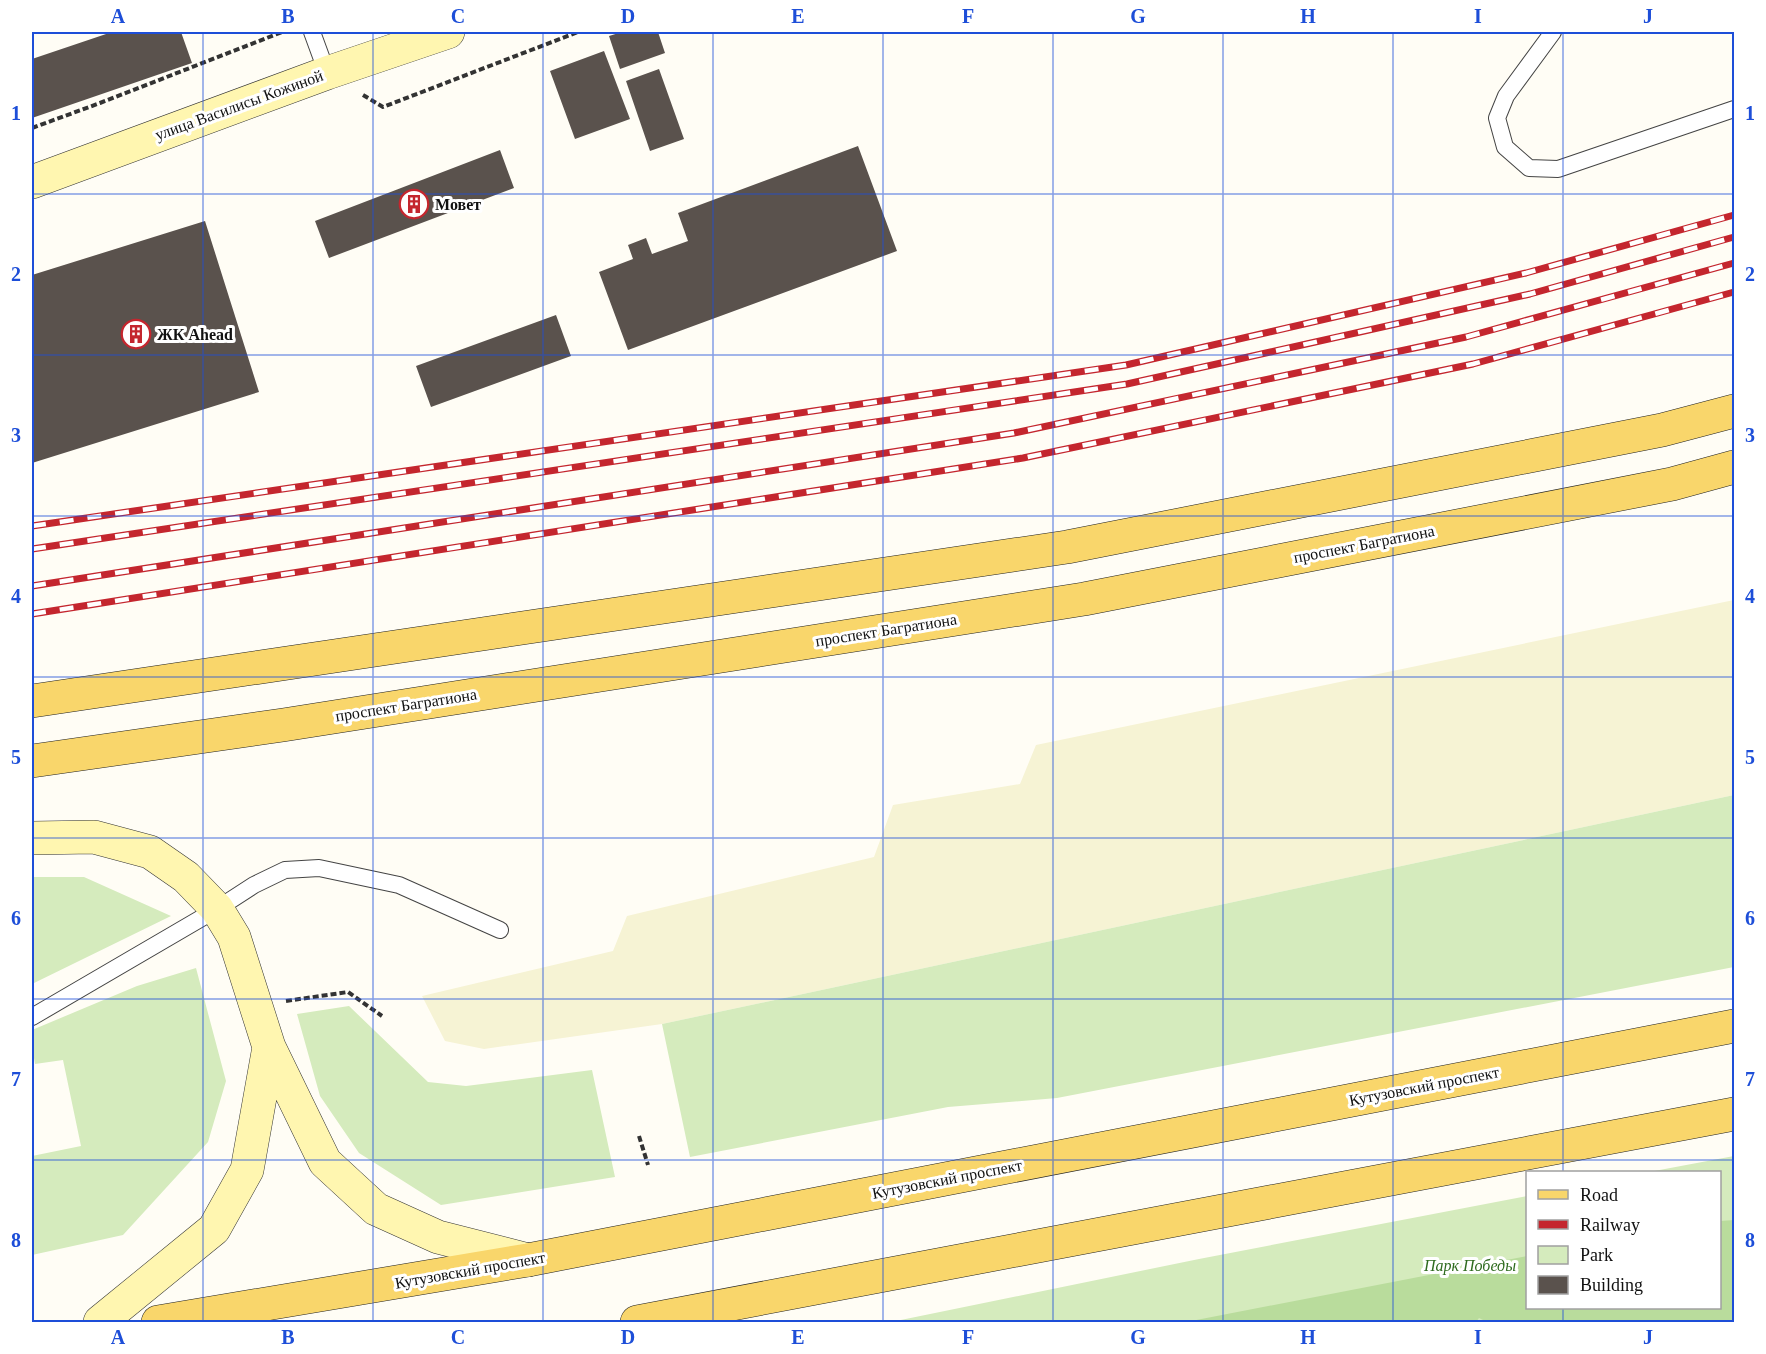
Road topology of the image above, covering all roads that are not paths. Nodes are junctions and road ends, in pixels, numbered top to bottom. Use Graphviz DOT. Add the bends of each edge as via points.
graph roads {
  1 [pos="312,32"];
  2 [pos="448,32"];
  3 [pos="1553,32"];
  4 [pos="327,73"];
  5 [pos="1734,109"];
  6 [pos="32,182"];
  7 [pos="1734,411"];
  8 [pos="1734,467"];
  9 [pos="32,701"];
  10 [pos="32,761"];
  11 [pos="32,838"];
  12 [pos="217,909"];
  13 [pos="500,930"];
  14 [pos="32,1017"];
  15 [pos="1734,1026"];
  16 [pos="269,1047"];
  17 [pos="1734,1114"];
  18 [pos="528,1260"];
  19 [pos="100,1323"];
  20 [pos="158,1323"];
  21 [pos="637,1323"];
  1 -- 4 [label="lane"];
  2 -- 4 [label="main road, улица Василисы Кожиной"];
  3 -- 5 [label="lane" via="1506,96 1497,118 1505,147 1528,168 1558,169"];
  4 -- 6 [label="main road, улица Василисы Кожиной"];
  7 -- 9 [label="main road" via="1662,430 1067,547"];
  8 -- 10 [label="main road, проспект Багратиона" via="1672,484 1084,599"];
  11 -- 12 [label="main road" via="94,837 150,852 186,877"];
  12 -- 13 [label="lane" via="285,870 319,868 399,885"];
  12 -- 14 [label="lane"];
  12 -- 16 [label="main road" via="234,937"];
  15 -- 18 [label="main road, Кутузовский проспект"];
  16 -- 18 [label="main road" via="325,1162 376,1209 438,1237"];
  16 -- 19 [label="main road" via="248,1170 214,1229"];
  17 -- 21 [label="main road"];
  18 -- 20 [label="main road, Кутузовский проспект"];
}
